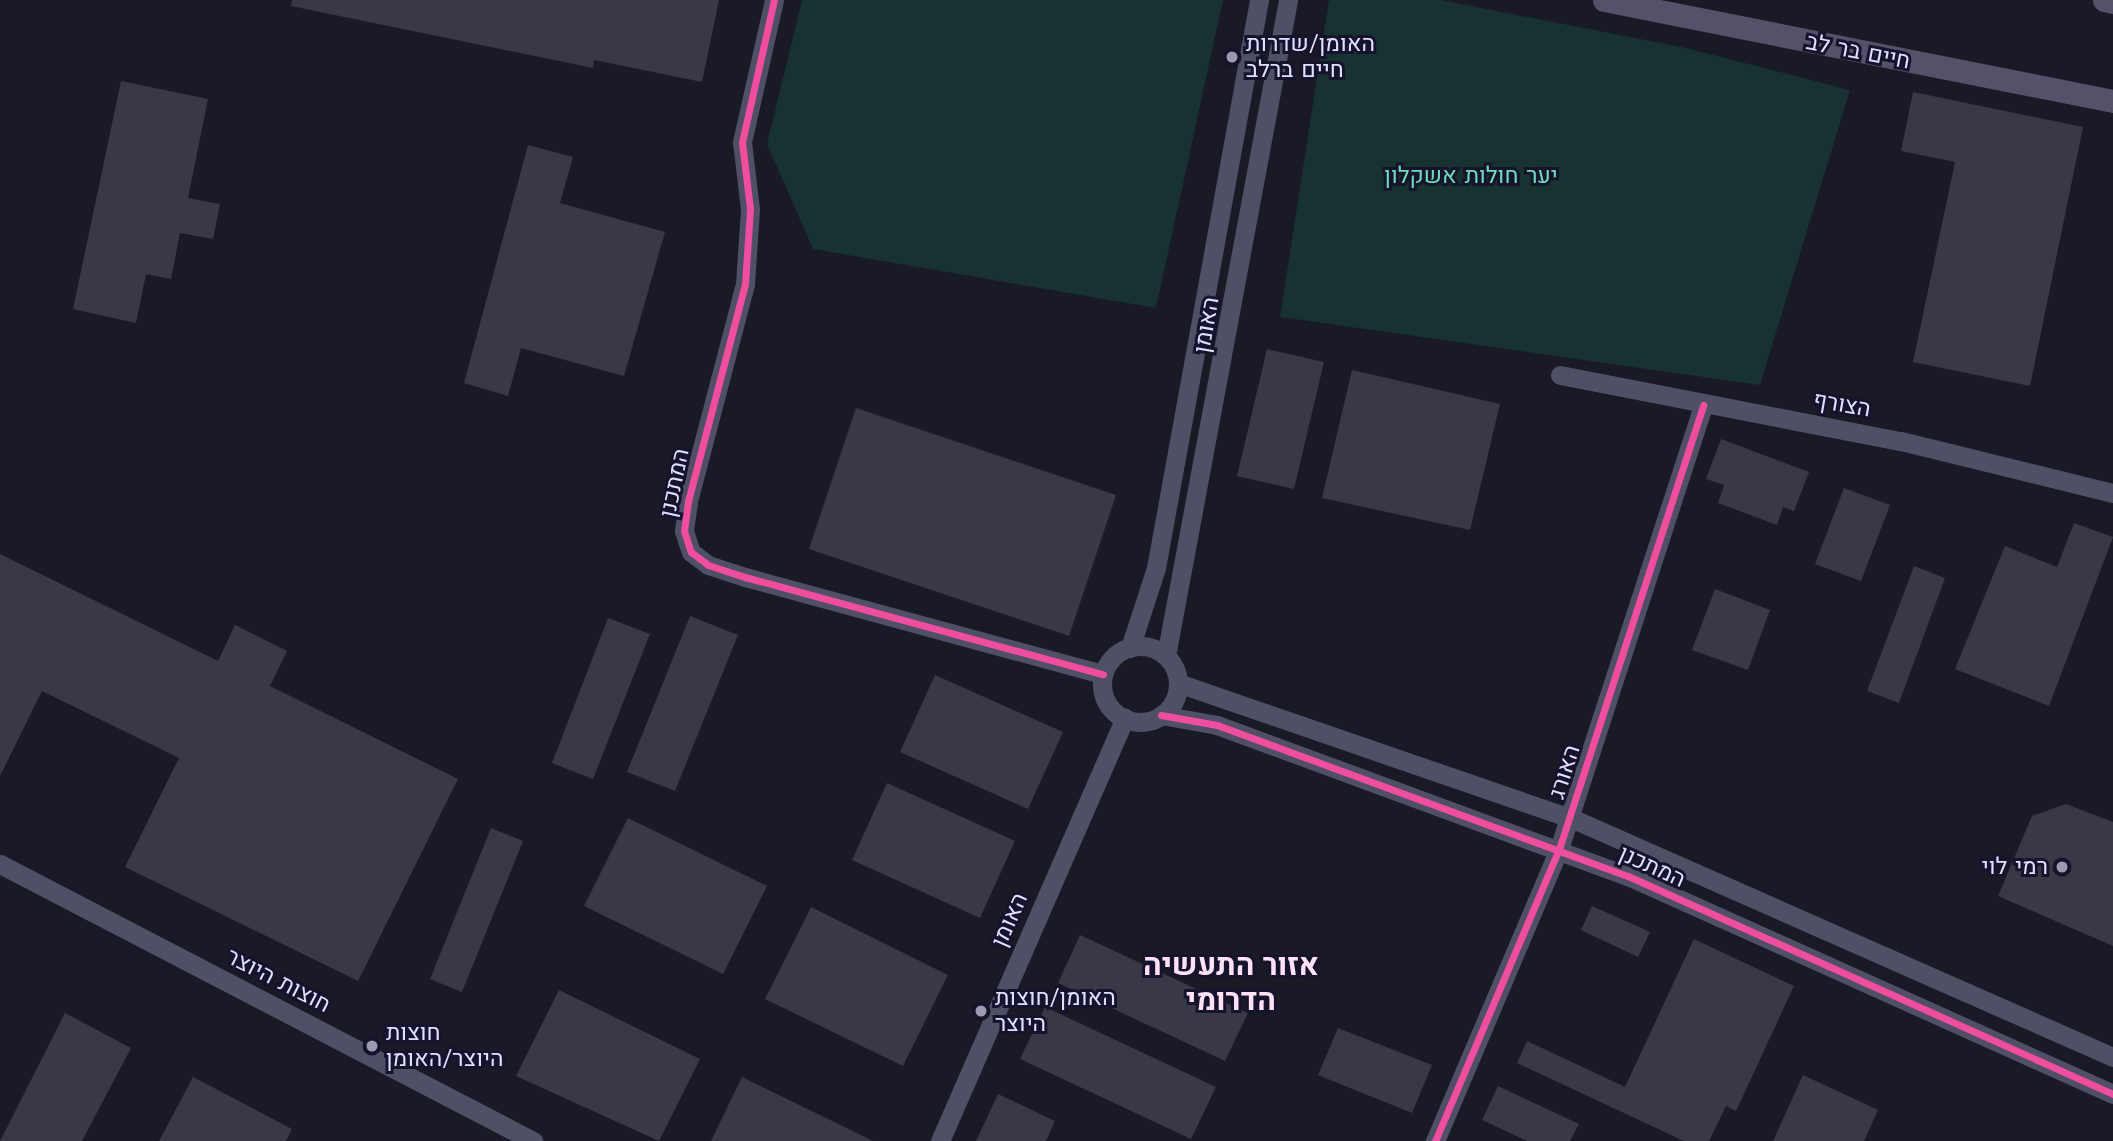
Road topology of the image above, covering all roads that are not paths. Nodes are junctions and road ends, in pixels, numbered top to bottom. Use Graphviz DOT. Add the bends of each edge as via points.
graph roads {
  1 [pos="774,0"];
  2 [pos="1259,0"];
  3 [pos="1288,0"];
  4 [pos="1604,0"];
  5 [pos="2104,0"];
  6 [pos="2113,2"];
  7 [pos="2113,101"];
  8 [pos="1560,375"];
  9 [pos="1703,405"];
  10 [pos="2113,493"];
  11 [pos="1130,648"];
  12 [pos="1166,656"];
  13 [pos="1103,674"];
  14 [pos="1178,683"];
  15 [pos="1161,715"];
  16 [pos="1125,718"];
  17 [pos="1570,818"];
  18 [pos="1559,849"];
  19 [pos="0,864"];
  20 [pos="2113,1056"];
  21 [pos="2113,1094"];
  22 [pos="533,1141"];
  23 [pos="940,1141"];
  24 [pos="1435,1141"];
  1 -- 13 [label="street, המתכנן" via="742,142 750,209 745,284 688,502 684,531 691,552 708,565 745,577"];
  2 -- 11 [label="street, האומן" via="1156,568"];
  3 -- 12 [label="street, האומן"];
  4 -- 7 [label="main road, חיים בר לב"];
  5 -- 6 [label="main road"];
  8 -- 9 [label="street, הצורף"];
  9 -- 10 [label="street, הצורף" via="1901,441"];
  9 -- 17 [label="street, האורג"];
  11 -- 12 [label="street"];
  11 -- 13 [label="street"];
  12 -- 14 [label="street"];
  13 -- 16 [label="street" via="1109,705"];
  14 -- 15 [label="street"];
  14 -- 17 [label="street, המתכנן"];
  15 -- 16 [label="street"];
  15 -- 18 [label="street, המתכנן" via="1217,725"];
  16 -- 23 [label="street, האומן"];
  17 -- 18 [label="street, האורג"];
  17 -- 20 [label="street, המתכנן"];
  18 -- 21 [label="street, המתכנן"];
  18 -- 24 [label="street, האורג"];
  19 -- 22 [label="street, חוצות היוצר"];
}
